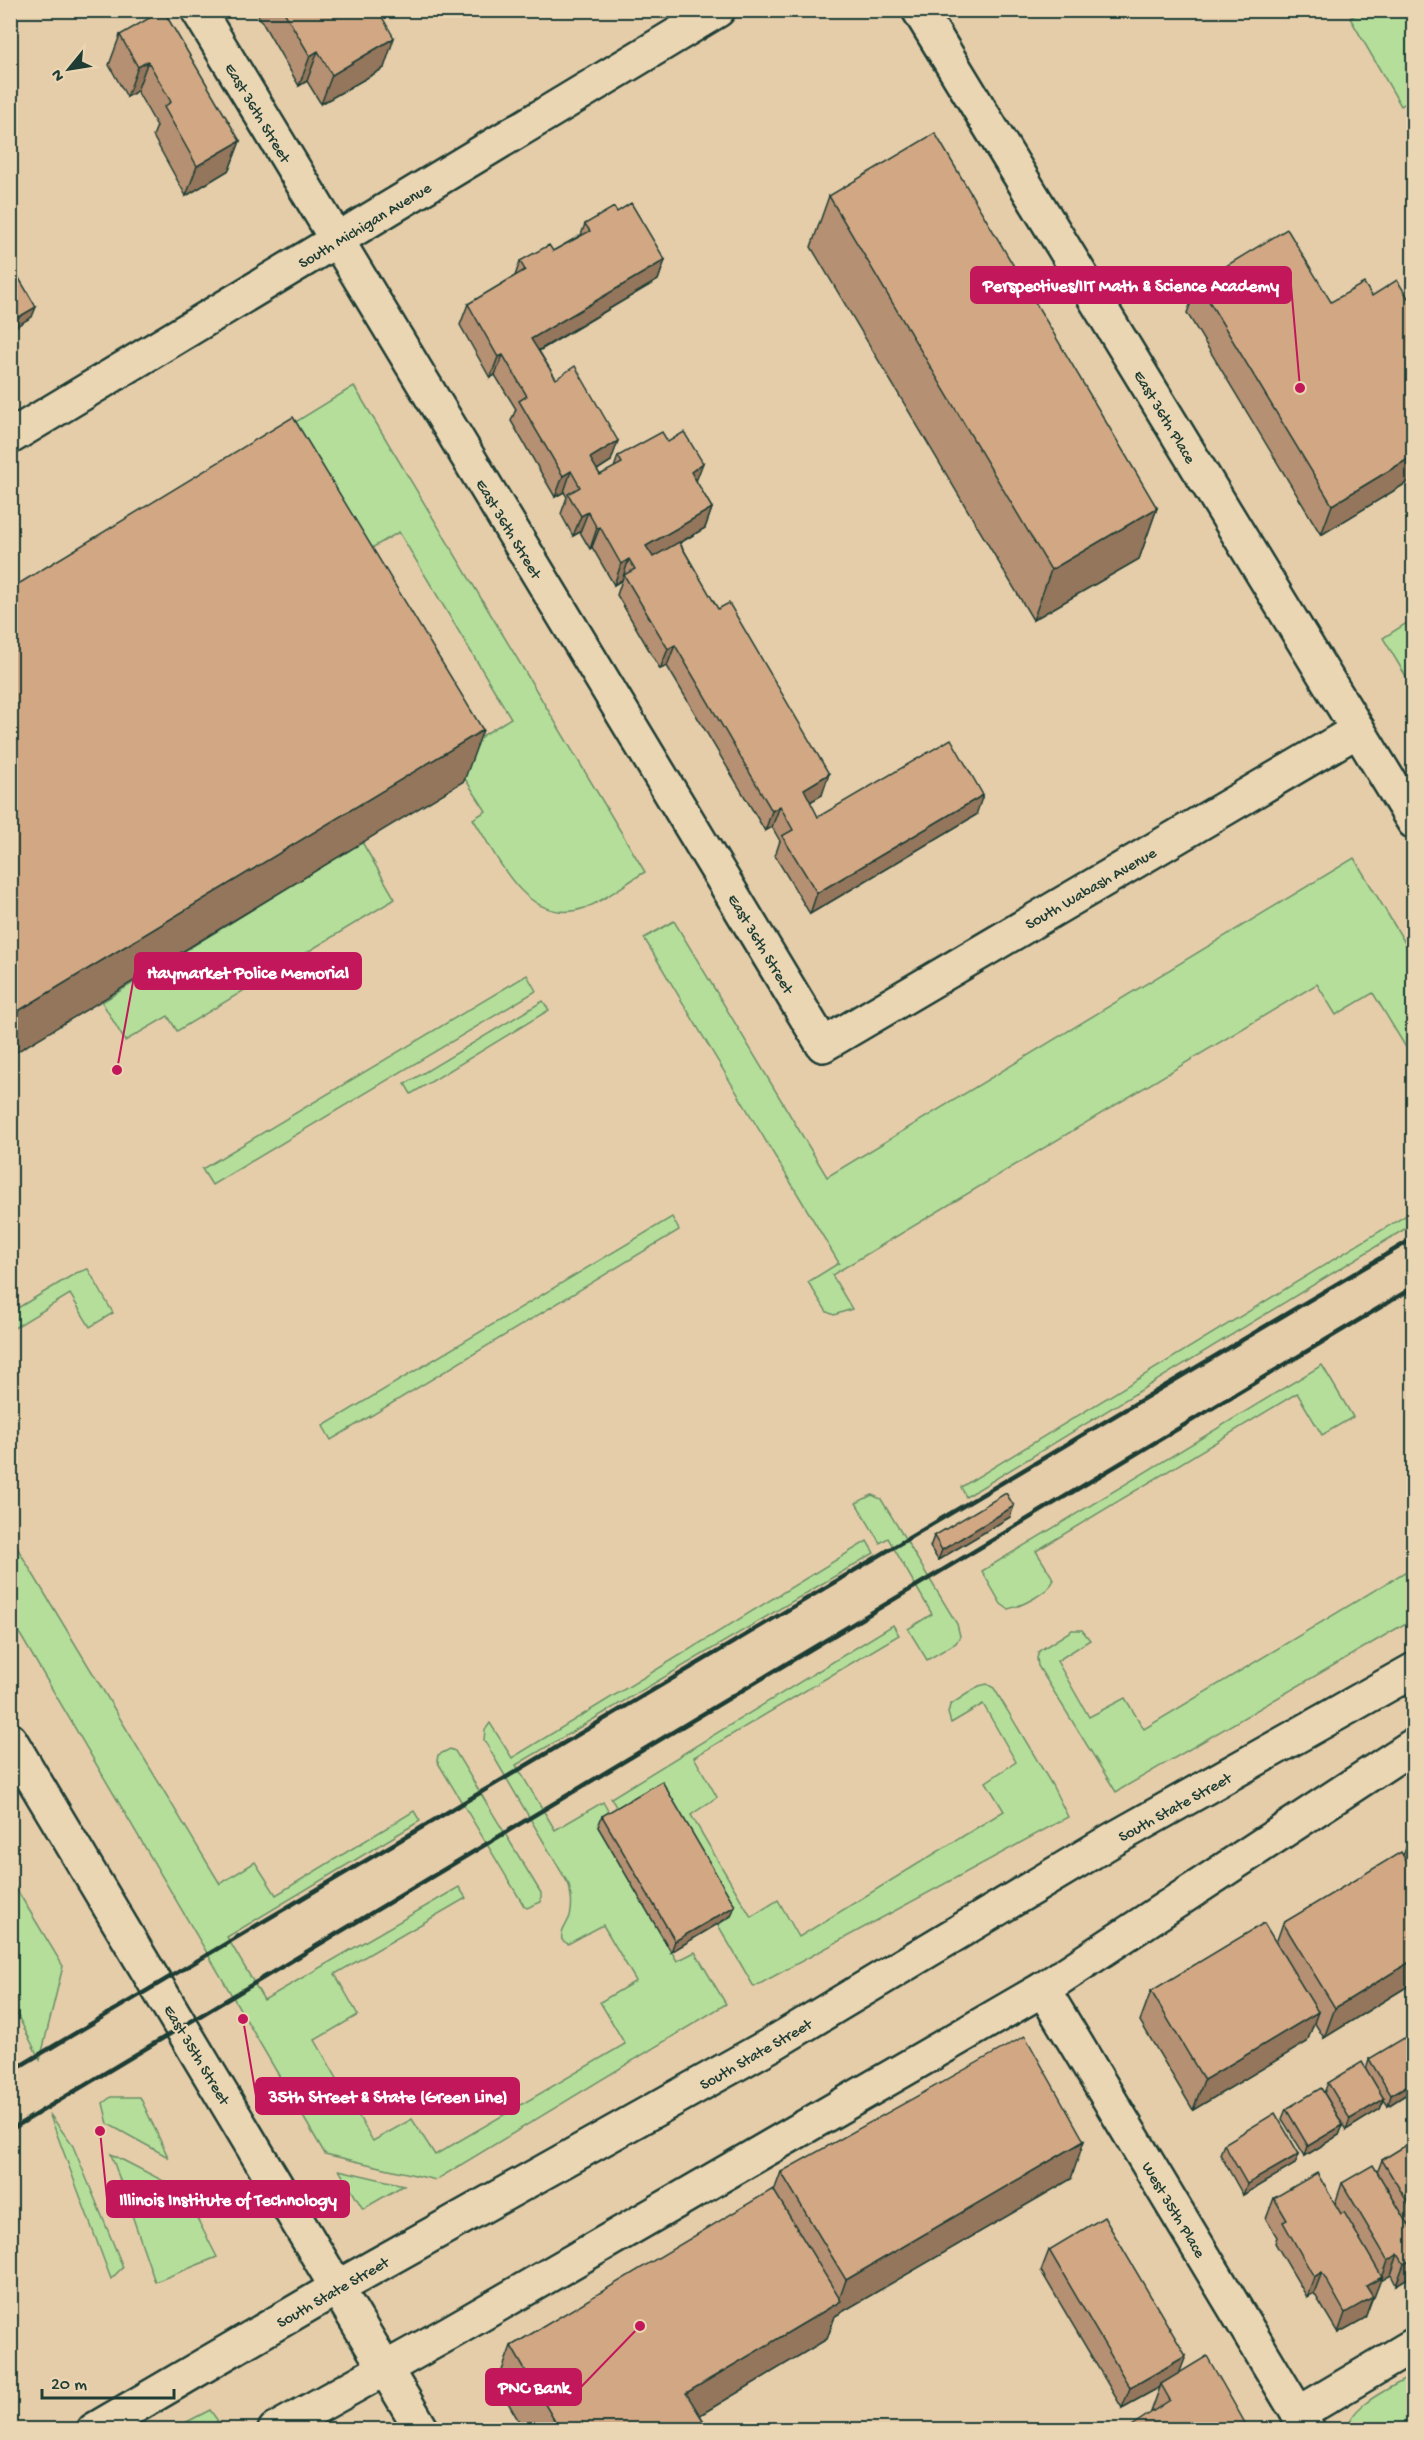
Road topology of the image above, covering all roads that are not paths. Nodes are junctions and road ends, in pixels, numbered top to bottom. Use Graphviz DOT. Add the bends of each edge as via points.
graph roads {
  1 [pos="198,10"];
  2 [pos="718,10"];
  3 [pos="919,10"];
  4 [pos="337,240"];
  5 [pos="10,437"];
  6 [pos="1358,730"];
  7 [pos="1413,822"];
  8 [pos="823,1045"];
  9 [pos="1413,1670"];
  10 [pos="10,1740"];
  11 [pos="1413,1745"];
  12 [pos="1043,1989"];
  13 [pos="338,2287"];
  14 [pos="1413,2345"];
  15 [pos="386,2368"];
  16 [pos="1303,2422"];
  17 [pos="94,2430"];
  18 [pos="275,2430"];
  19 [pos="422,2430"];
  1 -- 4 [label="street, East 36th Street"];
  2 -- 4 [label="street, South Michigan Avenue"];
  3 -- 6 [label="street, East 36th Place"];
  4 -- 5 [label="street, South Michigan Avenue"];
  4 -- 8 [label="street, East 36th Street"];
  6 -- 7 [label="street, East 36th Place"];
  6 -- 8 [label="street, South Wabash Avenue"];
  9 -- 13 [label="street, South State Street" via="1112,1840 772,2044"];
  10 -- 13 [label="street, East 35th Street"];
  11 -- 12 [label="street"];
  12 -- 15 [label="street"];
  12 -- 16 [label="street, West 35th Place"];
  13 -- 15 [label="street, East 35th Street"];
  13 -- 17 [label="street, South State Street"];
  14 -- 16 [label="street"];
  15 -- 18 [label="street"];
  15 -- 19 [label="street, East 35th Street"];
}
